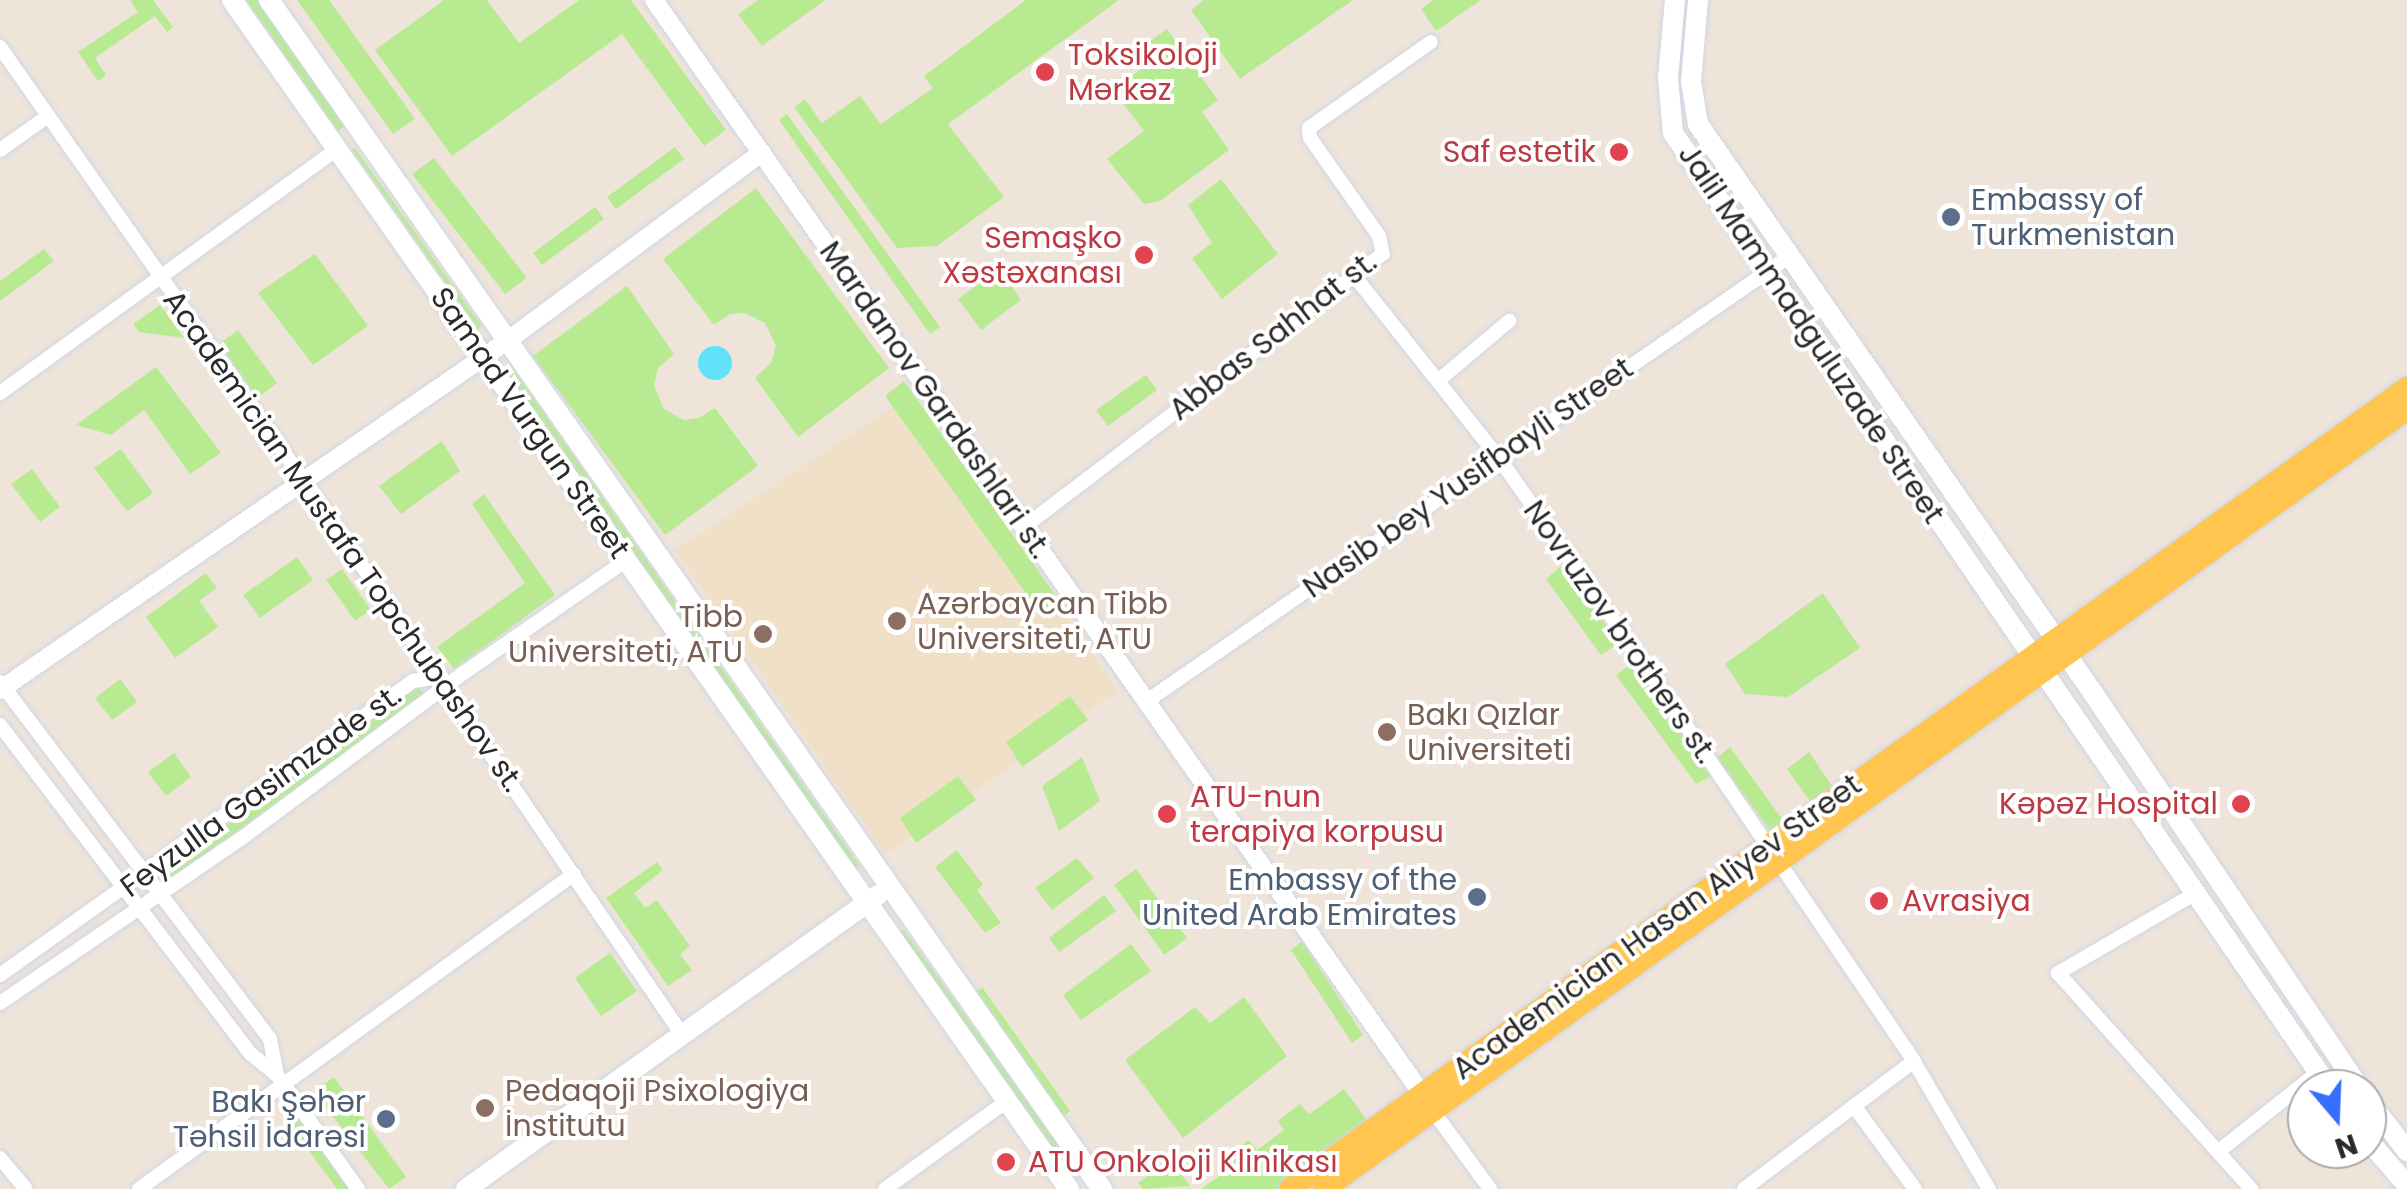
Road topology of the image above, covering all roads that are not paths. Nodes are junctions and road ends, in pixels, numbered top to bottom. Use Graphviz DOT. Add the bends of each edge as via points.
graph roads {
  1 [pos="232,0"];
  2 [pos="269,0"];
  3 [pos="654,0"];
  4 [pos="1676,0"];
  5 [pos="1698,0"];
  6 [pos="1432,42"];
  7 [pos="0,48"];
  8 [pos="1693,112"];
  9 [pos="1668,114"];
  10 [pos="48,116"];
  11 [pos="361,132"];
  12 [pos="337,149"];
  13 [pos="0,150"];
  14 [pos="762,152"];
  15 [pos="1790,256"];
  16 [pos="1767,271"];
  17 [pos="1356,278"];
  18 [pos="160,279"];
  19 [pos="1510,321"];
  20 [pos="507,342"];
  21 [pos="484,358"];
  22 [pos="1439,380"];
  23 [pos="2407,388"];
  24 [pos="0,392"];
  25 [pos="2405,415"];
  26 [pos="1498,457"];
  27 [pos="304,482"];
  28 [pos="1024,526"];
  29 [pos="627,560"];
  30 [pos="2067,645"];
  31 [pos="2035,668"];
  32 [pos="447,681"];
  33 [pos="1,686"];
  34 [pos="1147,701"];
  35 [pos="0,725"];
  36 [pos="1774,855"];
  37 [pos="148,874"];
  38 [pos="574,874"];
  39 [pos="878,874"];
  40 [pos="126,890"];
  41 [pos="162,893"];
  42 [pos="2196,893"];
  43 [pos="869,904"];
  44 [pos="140,906"];
  45 [pos="0,976"];
  46 [pos="2288,983"];
  47 [pos="2267,998"];
  48 [pos="0,1003"];
  49 [pos="683,1036"];
  50 [pos="1914,1061"];
  51 [pos="2316,1069"];
  52 [pos="2346,1069"];
  53 [pos="281,1081"];
  54 [pos="1007,1101"];
  55 [pos="1428,1102"];
  56 [pos="2287,1105"];
  57 [pos="1854,1106"];
  58 [pos="2387,1124"];
  59 [pos="1074,1150"];
  60 [pos="2219,1150"];
  61 [pos="2407,1150"];
  62 [pos="0,1158"];
  63 [pos="2387,1162"];
  64 [pos="1052,1165"];
  65 [pos="2407,1184"];
  66 [pos="26,1189"];
  67 [pos="139,1189"];
  68 [pos="358,1189"];
  69 [pos="466,1189"];
  70 [pos="885,1189"];
  71 [pos="1069,1189"];
  72 [pos="1102,1189"];
  73 [pos="1290,1189"];
  74 [pos="1324,1189"];
  75 [pos="1490,1189"];
  76 [pos="1744,1189"];
  77 [pos="1915,1189"];
  78 [pos="1989,1189"];
  79 [pos="2252,1189"];
  1 -- 12 [label="main road, Samad Vurgun Street"];
  2 -- 11 [label="main road, Samad Vurgun Street"];
  3 -- 14 [label="street, Mardanov Gardashlari st."];
  4 -- 9 [label="main road, Jalil Mammadguluzade Street"];
  5 -- 8 [label="main road, Jalil Mammadguluzade Street"];
  6 -- 17 [label="street, Abbas Sahhat st." via="1309,128 1384,246"];
  7 -- 10 [label="street, Academician Mustafa Topchubashov st."];
  8 -- 9 [label="main road"];
  8 -- 15 [label="main road, Jalil Mammadguluzade Street"];
  9 -- 16 [label="main road, Jalil Mammadguluzade Street" via="1679,143"];
  10 -- 13 [label="street"];
  10 -- 18 [label="street, Academician Mustafa Topchubashov st."];
  11 -- 12 [label="main road"];
  11 -- 20 [label="main road, Samad Vurgun Street"];
  12 -- 18 [label="street"];
  12 -- 21 [label="main road, Samad Vurgun Street"];
  14 -- 20 [label="street"];
  14 -- 28 [label="street, Mardanov Gardashlari st."];
  15 -- 16 [label="street, Nasib bey Yusifbayli Street"];
  15 -- 30 [label="main road, Jalil Mammadguluzade Street"];
  16 -- 26 [label="street, Nasib bey Yusifbayli Street"];
  16 -- 31 [label="main road, Jalil Mammadguluzade Street"];
  17 -- 22 [label="street, Novruzov brothers st."];
  17 -- 28 [label="street, Abbas Sahhat st."];
  18 -- 24 [label="street"];
  18 -- 27 [label="street, Academician Mustafa Topchubashov st."];
  19 -- 22 [label="street"];
  20 -- 21 [label="street"];
  20 -- 39 [label="main road, Samad Vurgun Street"];
  21 -- 27 [label="street"];
  21 -- 29 [label="main road, Samad Vurgun Street"];
  22 -- 26 [label="street, Novruzov brothers st."];
  23 -- 30 [label="main road"];
  25 -- 30 [label="main road"];
  26 -- 34 [label="street, Nasib bey Yusifbayli Street"];
  26 -- 36 [label="street, Novruzov brothers st."];
  27 -- 32 [label="street, Academician Mustafa Topchubashov st."];
  27 -- 33 [label="street"];
  28 -- 34 [label="street, Mardanov Gardashlari st."];
  29 -- 32 [label="street, Feyzulla Gasimzade st."];
  29 -- 43 [label="main road, Samad Vurgun Street"];
  30 -- 31 [label="main road, Academician Hasan Aliyev Street"];
  30 -- 46 [label="main road, Jalil Mammadguluzade Street"];
  31 -- 36 [label="main road, Academician Hasan Aliyev Street"];
  31 -- 42 [label="main road, Jalil Mammadguluzade Street"];
  32 -- 37 [label="street, Feyzulla Gasimzade st." via="413,681"];
  32 -- 38 [label="street, Academician Mustafa Topchubashov st."];
  32 -- 41 [label="street, Feyzulla Gasimzade st."];
  33 -- 37 [label="street"];
  34 -- 55 [label="street, Mardanov Gardashlari st."];
  35 -- 40 [label="street"];
  36 -- 50 [label="street, Novruzov brothers st."];
  36 -- 55 [label="main road, Academician Hasan Aliyev Street"];
  37 -- 40 [label="street, Feyzulla Gasimzade st."];
  37 -- 41 [label="street"];
  38 -- 49 [label="street, Academician Mustafa Topchubashov st."];
  38 -- 53 [label="street"];
  39 -- 43 [label="main road" via="880,888"];
  39 -- 59 [label="main road, Samad Vurgun Street"];
  40 -- 44 [label="street"];
  40 -- 45 [label="street, Feyzulla Gasimzade st."];
  41 -- 44 [label="street, Feyzulla Gasimzade st."];
  41 -- 53 [label="street" via="270,1039"];
  42 -- 47 [label="main road, Jalil Mammadguluzade Street"];
  42 -- 60 [label="street" via="2058,973"];
  43 -- 49 [label="main road"];
  43 -- 54 [label="main road, Samad Vurgun Street"];
  44 -- 48 [label="street, Feyzulla Gasimzade st."];
  44 -- 53 [label="street" via="251,1054"];
  46 -- 47 [label="main road"];
  46 -- 52 [label="main road, Jalil Mammadguluzade Street"];
  47 -- 51 [label="main road, Jalil Mammadguluzade Street"];
  49 -- 69 [label="main road"];
  50 -- 57 [label="street"];
  50 -- 78 [label="street, Novruzov brothers st."];
  53 -- 67 [label="street"];
  53 -- 68 [label="street"];
  54 -- 64 [label="main road, Samad Vurgun Street"];
  54 -- 70 [label="street"];
  55 -- 73 [label="main road, Academician Hasan Aliyev Street"];
  55 -- 74 [label="main road, Academician Hasan Aliyev Street"];
  55 -- 75 [label="street, Mardanov Gardashlari st."];
  56 -- 60 [label="street"];
  57 -- 76 [label="street"];
  57 -- 77 [label="street"];
  58 -- 61 [label="main road"];
  59 -- 64 [label="main road"];
  59 -- 72 [label="main road, Samad Vurgun Street"];
  60 -- 79 [label="street"];
  62 -- 66 [label="street"];
  63 -- 65 [label="main road"];
  64 -- 71 [label="main road, Samad Vurgun Street"];
}
